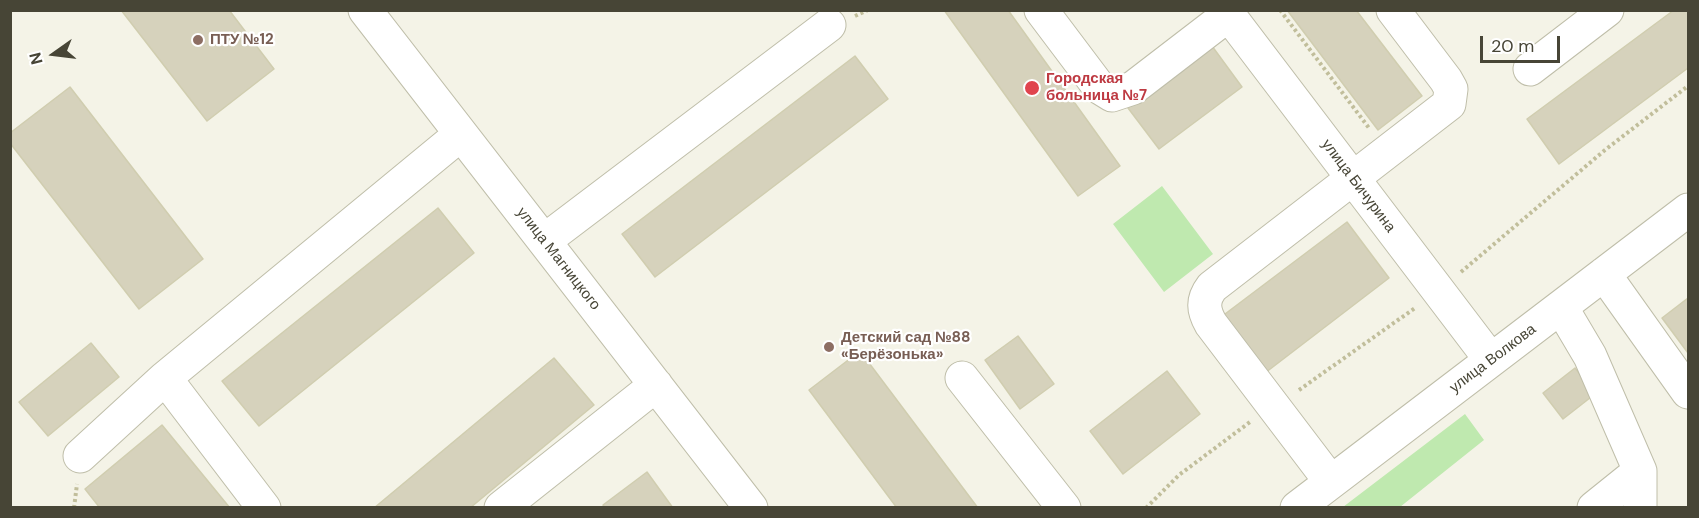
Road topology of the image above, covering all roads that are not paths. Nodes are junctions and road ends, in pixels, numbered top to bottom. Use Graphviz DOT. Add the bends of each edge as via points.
graph roads {
  1 [pos="365,10"];
  2 [pos="1041,10"];
  3 [pos="1393,10"];
  4 [pos="1607,10"];
  5 [pos="1226,13"];
  6 [pos="829,26"];
  7 [pos="1530,69"];
  8 [pos="461,134"];
  9 [pos="1353,179"];
  10 [pos="1689,210"];
  11 [pos="544,241"];
  12 [pos="1604,274"];
  13 [pos="1561,307"];
  14 [pos="1491,360"];
  15 [pos="165,378"];
  16 [pos="962,378"];
  17 [pos="656,385"];
  18 [pos="1689,392"];
  19 [pos="80,456"];
  20 [pos="1640,471"];
  21 [pos="1331,482"];
  22 [pos="515,503"];
  23 [pos="264,507"];
  24 [pos="751,507"];
  25 [pos="1064,507"];
  26 [pos="1297,507"];
  27 [pos="1594,507"];
  28 [pos="1640,507"];
  1 -- 8 [label="street, улица Магницкого"];
  2 -- 5 [label="street" via="1099,87 1112,96 1132,88"];
  3 -- 9 [label="street" via="1446,80 1451,97 1442,111"];
  4 -- 7 [label="street"];
  5 -- 9 [label="street, улица Бичурина"];
  6 -- 11 [label="street"];
  8 -- 11 [label="street, улица Магницкого"];
  8 -- 15 [label="street"];
  9 -- 14 [label="street, улица Бичурина"];
  9 -- 21 [label="street" via="1212,287 1204,307 1211,324"];
  10 -- 12 [label="street, улица Волкова"];
  11 -- 17 [label="street, улица Магницкого"];
  12 -- 13 [label="street, улица Волкова"];
  12 -- 18 [label="street"];
  13 -- 14 [label="street, улица Волкова"];
  13 -- 20 [label="street" via="1590,356"];
  14 -- 21 [label="street, улица Волкова"];
  15 -- 19 [label="street"];
  15 -- 23 [label="street"];
  16 -- 25 [label="street"];
  17 -- 22 [label="street"];
  17 -- 24 [label="street, улица Магницкого"];
  20 -- 27 [label="street"];
  20 -- 28 [label="street"];
  21 -- 26 [label="street, улица Волкова"];
}
